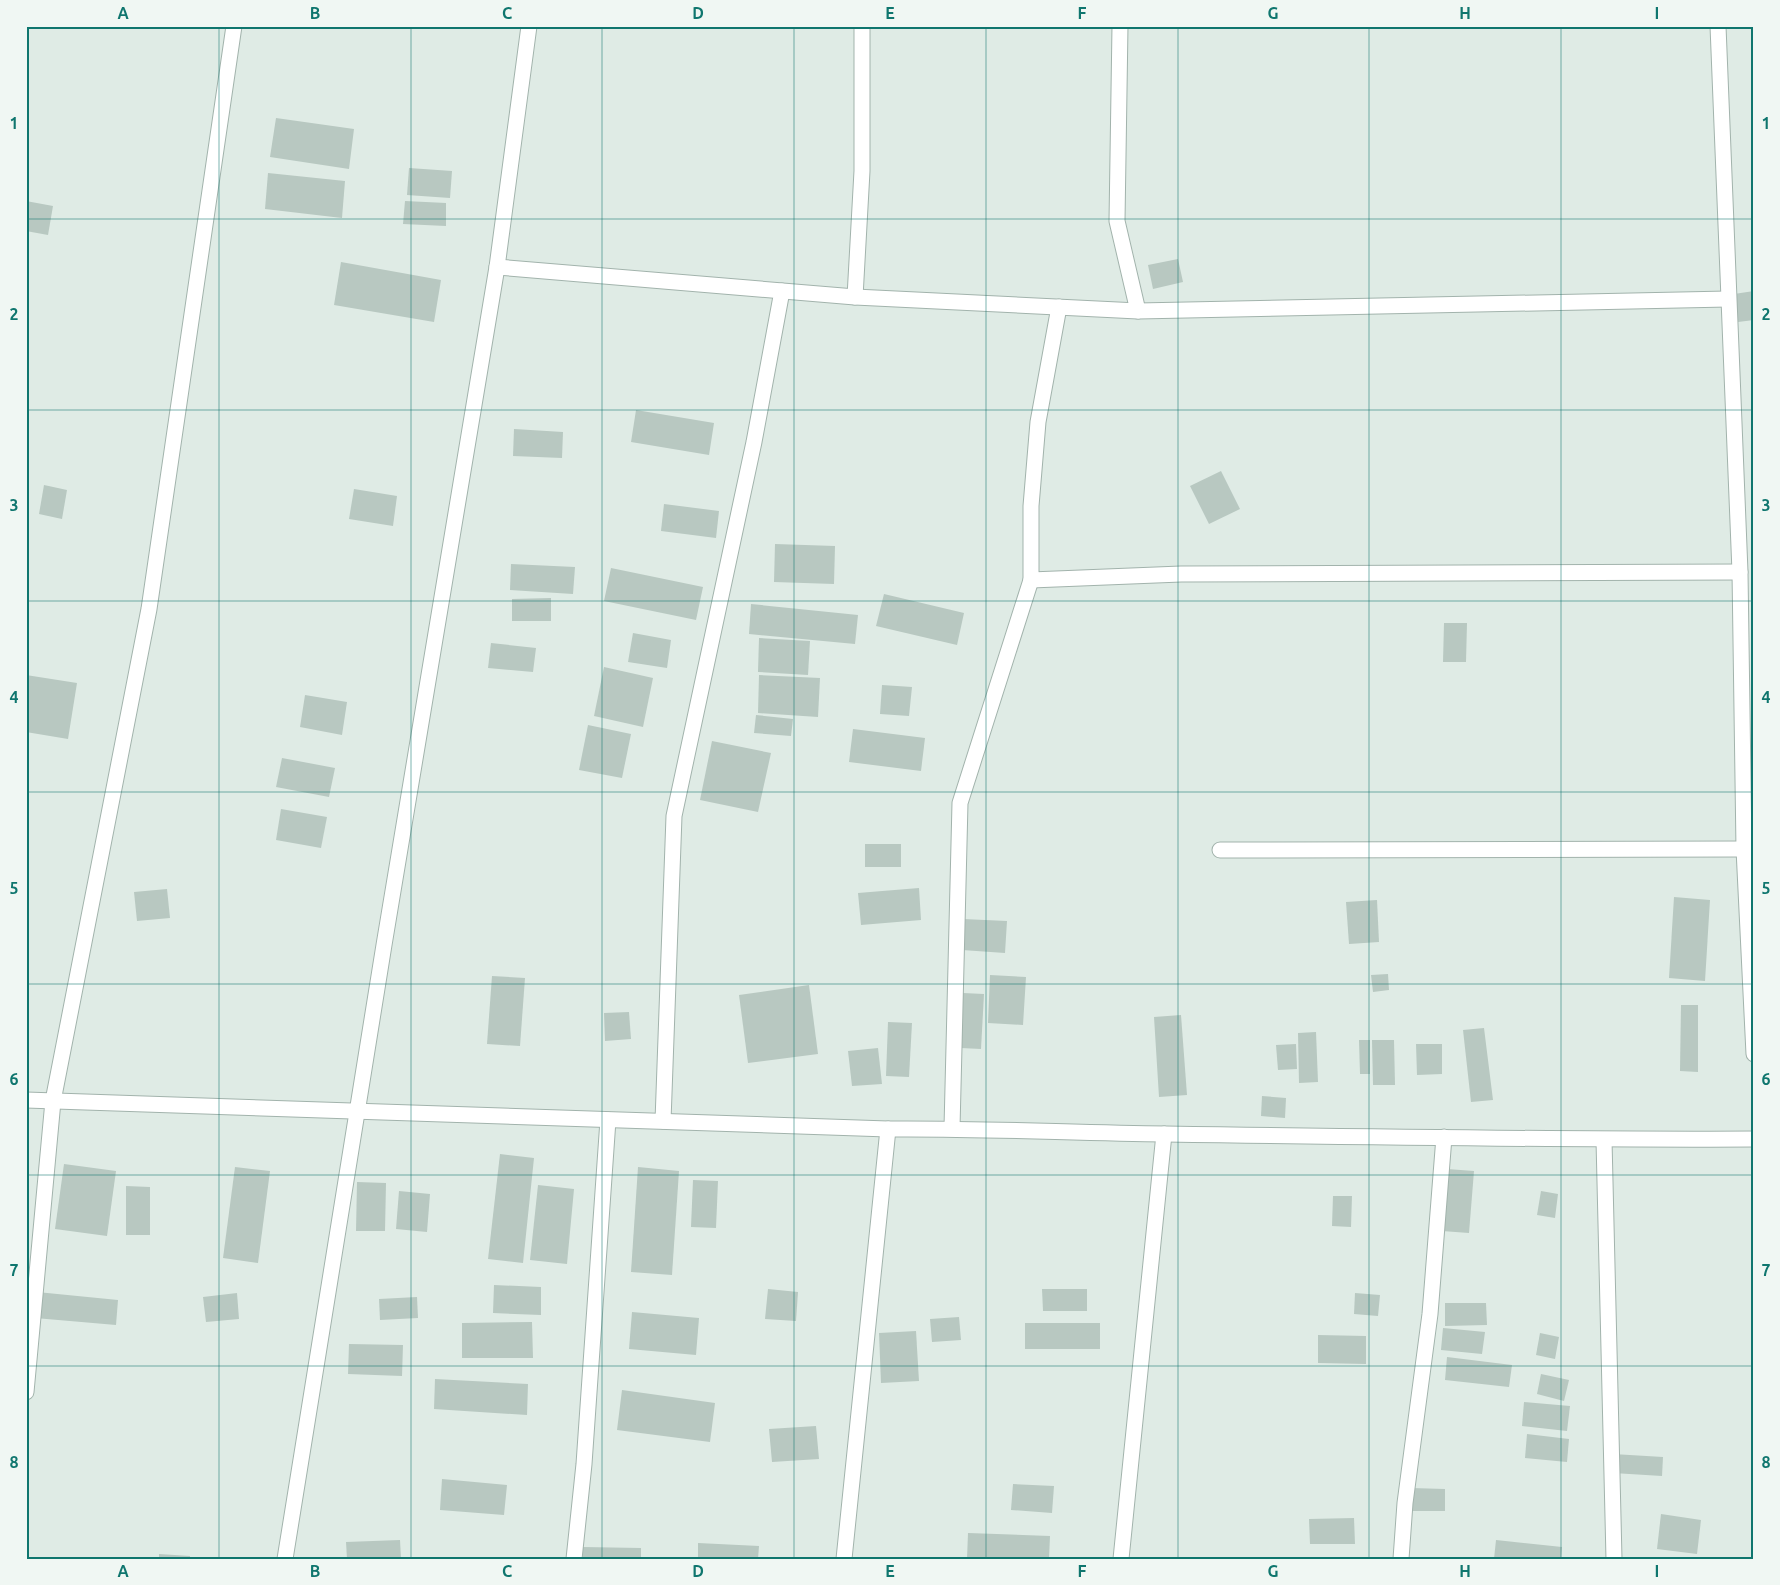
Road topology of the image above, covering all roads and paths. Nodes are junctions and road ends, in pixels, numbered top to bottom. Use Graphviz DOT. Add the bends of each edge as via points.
graph roads {
  1 [pos="234,26"];
  2 [pos="529,26"];
  3 [pos="862,26"];
  4 [pos="1120,26"];
  5 [pos="1718,26"];
  6 [pos="497,267"];
  7 [pos="782,291"];
  8 [pos="855,297"];
  9 [pos="1728,300"];
  10 [pos="1059,307"];
  11 [pos="1138,311"];
  12 [pos="1740,572"];
  13 [pos="1031,580"];
  14 [pos="1744,849"];
  15 [pos="1220,850"];
  16 [pos="1754,1054"];
  17 [pos="26,1100"];
  18 [pos="53,1101"];
  19 [pos="358,1112"];
  20 [pos="608,1120"];
  21 [pos="663,1121"];
  22 [pos="952,1128"];
  23 [pos="888,1129"];
  24 [pos="1164,1134"];
  25 [pos="1444,1138"];
  26 [pos="1754,1139"];
  27 [pos="1604,1140"];
  28 [pos="26,1392"];
  29 [pos="285,1559"];
  30 [pos="574,1559"];
  31 [pos="844,1559"];
  32 [pos="1121,1559"];
  33 [pos="1401,1559"];
  34 [pos="1614,1559"];
  1 -- 18 [label="street" via="149,609"];
  2 -- 6 [label="street"];
  3 -- 8 [label="street" via="862,171"];
  4 -- 11 [label="street" via="1117,221"];
  5 -- 9 [label="street"];
  6 -- 7 [label="street"];
  6 -- 19 [label="street"];
  7 -- 8 [label="street"];
  7 -- 21 [label="street" via="754,442 674,816"];
  8 -- 10 [label="street"];
  9 -- 11 [label="street"];
  9 -- 12 [label="street"];
  10 -- 11 [label="street"];
  10 -- 13 [label="street" via="1038,422 1031,506"];
  12 -- 13 [label="street" via="1181,574"];
  12 -- 14 [label="street"];
  13 -- 22 [label="street" via="960,803"];
  14 -- 15 [label="street"];
  14 -- 16 [label="street"];
  17 -- 18 [label="street"];
  18 -- 19 [label="street"];
  18 -- 28 [label="street"];
  19 -- 20 [label="street"];
  19 -- 29 [label="street"];
  20 -- 21 [label="street"];
  20 -- 30 [label="street" via="584,1464"];
  21 -- 23 [label="street"];
  22 -- 23 [label="street"];
  22 -- 24 [label="street"];
  23 -- 31 [label="street"];
  24 -- 25 [label="street"];
  24 -- 32 [label="street"];
  25 -- 27 [label="street"];
  25 -- 33 [label="street" via="1430,1314 1405,1503"];
  26 -- 27 [label="street"];
  27 -- 34 [label="street"];
}
